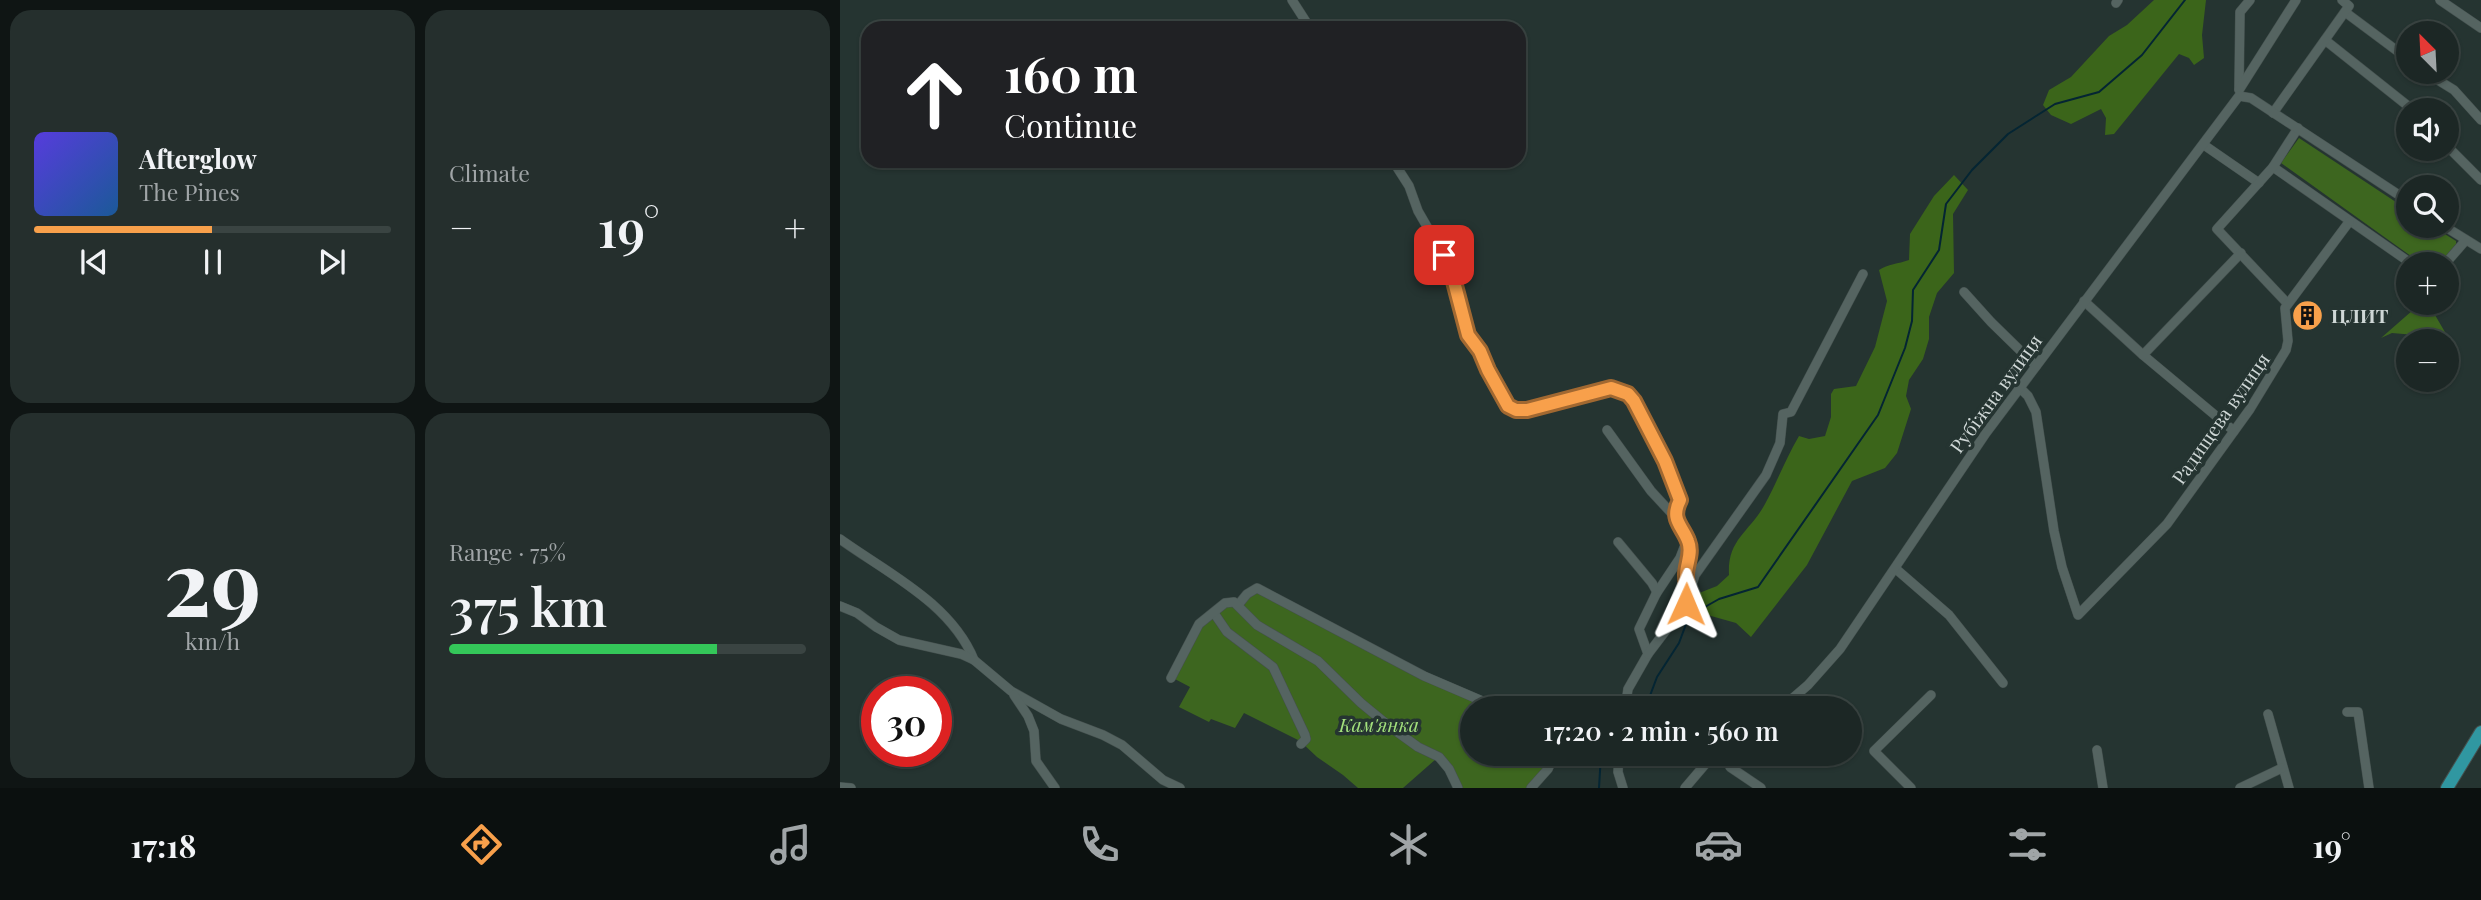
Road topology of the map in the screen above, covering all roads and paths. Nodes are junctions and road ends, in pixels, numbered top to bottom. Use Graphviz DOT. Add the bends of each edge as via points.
graph roads {
  1 [pos="1292,0"];
  2 [pos="2250,0"];
  3 [pos="2296,0"];
  4 [pos="2342,0"];
  5 [pos="2440,0"];
  6 [pos="2345,12"];
  7 [pos="1306,21"];
  8 [pos="2481,28"];
  9 [pos="2325,40"];
  10 [pos="2396,50"];
  11 [pos="2444,84"];
  12 [pos="2239,93"];
  13 [pos="2398,98"];
  14 [pos="2273,113"];
  15 [pos="2481,120"];
  16 [pos="2298,128"];
  17 [pos="2203,145"];
  18 [pos="2459,158"];
  19 [pos="2273,167"];
  20 [pos="1397,168"];
  21 [pos="2481,180"];
  22 [pos="2259,183"];
  23 [pos="2396,193"];
  24 [pos="2349,222"];
  25 [pos="2459,234"];
  26 [pos="2476,243"];
  27 [pos="2241,253"];
  28 [pos="2396,253"];
  29 [pos="2459,255"];
  30 [pos="1863,274"];
  31 [pos="1964,292"];
  32 [pos="2084,301"];
  33 [pos="2287,303"];
  34 [pos="2143,355"];
  35 [pos="2036,366"];
  36 [pos="2019,387"];
  37 [pos="1607,430"];
  38 [pos="2234,431"];
  39 [pos="1676,518"];
  40 [pos="1683,534"];
  41 [pos="840,538"];
  42 [pos="1618,542"];
  43 [pos="1896,569"];
  44 [pos="1689,592"];
  45 [pos="1656,594"];
  46 [pos="1238,605"];
  47 [pos="840,606"];
  48 [pos="1214,613"];
  49 [pos="1648,654"];
  50 [pos="974,660"];
  51 [pos="1171,678"];
  52 [pos="2003,683"];
  53 [pos="1011,691"];
  54 [pos="1931,695"];
  55 [pos="1471,696"];
  56 [pos="1627,696"];
  57 [pos="1795,696"];
  58 [pos="2347,712"];
  59 [pos="2268,714"];
  60 [pos="2481,732"];
  61 [pos="1301,744"];
  62 [pos="2097,750"];
  63 [pos="1549,766"];
  64 [pos="1618,766"];
  65 [pos="1704,766"];
  66 [pos="1730,766"];
  67 [pos="2282,768"];
  68 [pos="840,786"];
  69 [pos="851,788"];
  70 [pos="1055,788"];
  71 [pos="1180,788"];
  72 [pos="1458,788"];
  73 [pos="1531,788"];
  74 [pos="1623,788"];
  75 [pos="1685,788"];
  76 [pos="1761,788"];
  77 [pos="1911,788"];
  78 [pos="2104,788"];
  79 [pos="2241,788"];
  80 [pos="2289,788"];
  81 [pos="2369,788"];
  82 [pos="2448,788"];
  1 -- 7 [label="street"];
  2 -- 12 [label="street" via="2241,12"];
  3 -- 12 [label="street, Рубіжна вулиця"];
  4 -- 6 [label="street" via="2349,6"];
  5 -- 8 [label="street"];
  6 -- 9 [label="street"];
  6 -- 10 [label="street"];
  9 -- 13 [label="street"];
  9 -- 14 [label="street"];
  11 -- 15 [label="street"];
  12 -- 14 [label="street"];
  12 -- 17 [label="street, Рубіжна вулиця"];
  14 -- 16 [label="street"];
  16 -- 19 [label="street"];
  16 -- 23 [label="street"];
  17 -- 22 [label="street"];
  17 -- 32 [label="street, Рубіжна вулиця"];
  18 -- 21 [label="street"];
  19 -- 22 [label="street"];
  19 -- 24 [label="street"];
  20 -- 39 [label="street" via="1448,262 1466,331 1508,406 1521,410 1611,388 1628,394 1665,461 1680,500"];
  22 -- 27 [label="street" via="2217,229"];
  24 -- 28 [label="street"];
  24 -- 33 [label="street"];
  25 -- 26 [label="street"];
  26 -- 29 [label="street"];
  27 -- 33 [label="street"];
  27 -- 34 [label="street"];
  30 -- 44 [label="street" via="1791,412 1783,414 1780,443 1766,475 1695,575"];
  31 -- 35 [label="street"];
  32 -- 34 [label="street"];
  32 -- 35 [label="street, Рубіжна вулиця"];
  33 -- 38 [label="street, Радищева вулиця" via="2288,341 2283,358"];
  34 -- 38 [label="street"];
  35 -- 36 [label="street, Рубіжна вулиця"];
  36 -- 38 [label="street, Радищева вулиця" via="2036,412 2054,531 2078,615 2167,524"];
  36 -- 43 [label="street, Рубіжна вулиця"];
  37 -- 39 [label="street"];
  39 -- 40 [label="street"];
  40 -- 44 [label="street" via="1689,542"];
  40 -- 45 [label="street" via="1686,545"];
  41 -- 50 [label="street" via="927,599 955,626"];
  42 -- 45 [label="street"];
  43 -- 52 [label="street" via="1949,615"];
  43 -- 57 [label="street, Рубіжна вулиця" via="1840,649"];
  44 -- 49 [label="street" via="1686,604"];
  45 -- 49 [label="street" via="1639,629"];
  46 -- 48 [label="street" via="1225,603"];
  46 -- 55 [label="street" via="1257,588"];
  46 -- 72 [label="street" via="1257,625 1318,661 1389,726 1439,757"];
  47 -- 50 [label="street" via="899,640"];
  48 -- 51 [label="street" via="1196,628"];
  48 -- 61 [label="street" via="1227,632 1273,667 1305,737"];
  49 -- 56 [label="street"];
  50 -- 53 [label="street"];
  53 -- 70 [label="street" via="1034,731 1036,761"];
  53 -- 71 [label="street" via="1122,745 1163,780"];
  54 -- 77 [label="street" via="1874,751"];
  58 -- 81 [label="street" via="2358,712"];
  59 -- 67 [label="street"];
  60 -- 82 [label="main road"];
  62 -- 78 [label="street"];
  63 -- 73 [label="street"];
  64 -- 74 [label="street"];
  65 -- 75 [label="street"];
  66 -- 76 [label="street"];
  67 -- 79 [label="street"];
  67 -- 80 [label="street"];
  68 -- 69 [label="street"];
}
